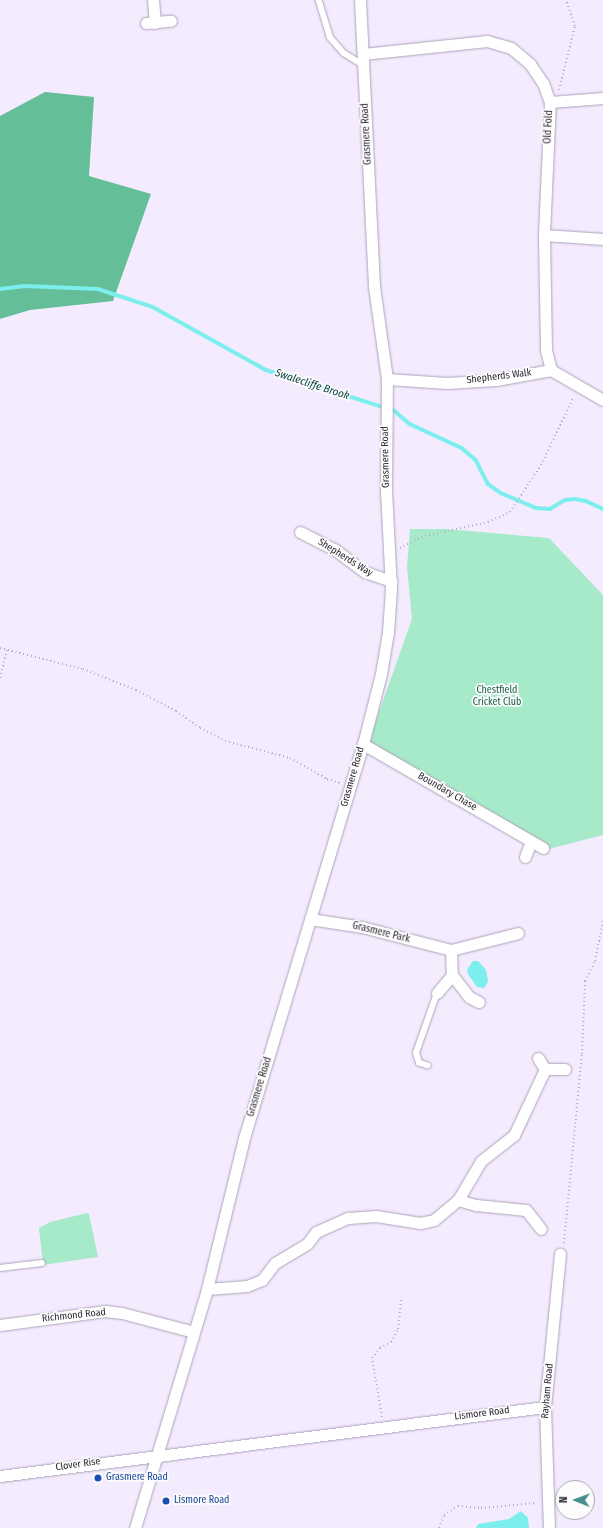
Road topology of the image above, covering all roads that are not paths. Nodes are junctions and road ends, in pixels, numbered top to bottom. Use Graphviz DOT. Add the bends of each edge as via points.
graph roads {
  1 [pos="153,0"];
  2 [pos="319,0"];
  3 [pos="360,0"];
  4 [pos="171,21"];
  5 [pos="363,60"];
  6 [pos="603,98"];
  7 [pos="554,101"];
  8 [pos="544,235"];
  9 [pos="603,239"];
  10 [pos="550,370"];
  11 [pos="387,379"];
  12 [pos="603,400"];
  13 [pos="300,532"];
  14 [pos="391,581"];
  15 [pos="362,744"];
  16 [pos="531,841"];
  17 [pos="543,848"];
  18 [pos="525,857"];
  19 [pos="310,919"];
  20 [pos="518,934"];
  21 [pos="451,950"];
  22 [pos="452,976"];
  23 [pos="438,993"];
  24 [pos="479,1002"];
  25 [pos="538,1058"];
  26 [pos="428,1066"];
  27 [pos="545,1069"];
  28 [pos="565,1069"];
  29 [pos="458,1200"];
  30 [pos="541,1229"];
  31 [pos="562,1251"];
  32 [pos="42,1263"];
  33 [pos="0,1268"];
  34 [pos="208,1289"];
  35 [pos="0,1325"];
  36 [pos="194,1332"];
  37 [pos="545,1407"];
  38 [pos="157,1454"];
  39 [pos="0,1476"];
  40 [pos="135,1528"];
  41 [pos="549,1528"];
  1 -- 4 [label="street" via="150,23"];
  2 -- 5 [label="lane" via="330,37 344,53"];
  3 -- 5 [label="street, Grasmere Road"];
  5 -- 7 [label="street, Old Fold" via="487,41 511,48 530,64"];
  5 -- 11 [label="street, Grasmere Road" via="374,286"];
  6 -- 7 [label="street"];
  7 -- 8 [label="street, Old Fold"];
  8 -- 9 [label="street"];
  8 -- 10 [label="street, Old Fold" via="546,350"];
  10 -- 11 [label="street, Shepherds Walk" via="496,380 447,383"];
  10 -- 12 [label="street"];
  11 -- 14 [label="street, Grasmere Road"];
  13 -- 14 [label="street, Shepherds Way" via="334,549 365,572"];
  14 -- 15 [label="street, Grasmere Road" via="388,632 382,667"];
  15 -- 16 [label="street, Boundary Chase"];
  15 -- 19 [label="street, Grasmere Road"];
  16 -- 17 [label="street, Boundary Chase"];
  16 -- 18 [label="street"];
  19 -- 21 [label="street, Grasmere Park" via="362,927"];
  19 -- 34 [label="street, Grasmere Road" via="244,1138"];
  20 -- 21 [label="street, Grasmere Park"];
  21 -- 22 [label="street"];
  22 -- 23 [label="street"];
  22 -- 24 [label="street" via="469,997"];
  23 -- 26 [label="lane" via="416,1053 419,1063"];
  25 -- 27 [label="street"];
  27 -- 28 [label="street"];
  27 -- 29 [label="street" via="514,1135 481,1161"];
  29 -- 30 [label="street" via="476,1205 526,1210"];
  29 -- 34 [label="street" via="434,1220 420,1223 376,1216 348,1218 332,1223 316,1232 307,1244 275,1263 262,1280 247,1286"];
  31 -- 37 [label="street, Rayham Road"];
  32 -- 33 [label="lane"];
  34 -- 36 [label="street, Grasmere Road"];
  35 -- 36 [label="street, Richmond Road" via="105,1311"];
  36 -- 38 [label="street, Grasmere Road"];
  37 -- 38 [label="street, Lismore Road"];
  37 -- 41 [label="street, Rayham Road" via="546,1502"];
  38 -- 39 [label="street, Clover Rise"];
  38 -- 40 [label="street, Grasmere Road"];
}
